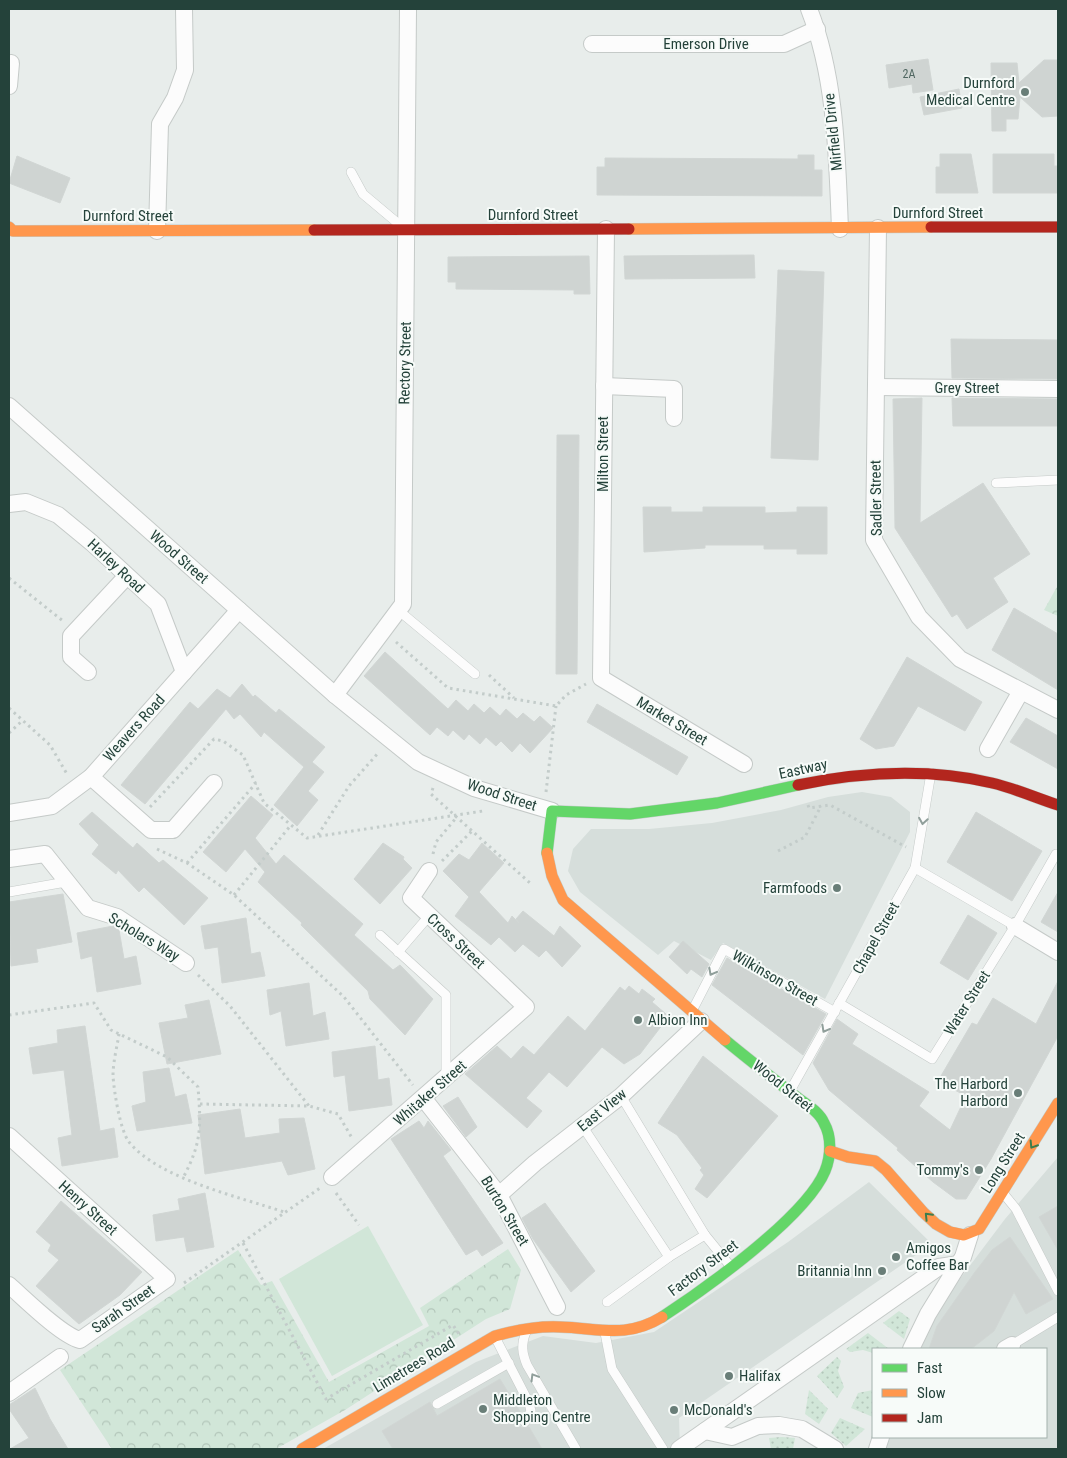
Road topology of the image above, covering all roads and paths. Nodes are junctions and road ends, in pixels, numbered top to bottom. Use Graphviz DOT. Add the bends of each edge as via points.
graph roads {
  1 [pos="184,9"];
  2 [pos="408,9"];
  3 [pos="809,9"];
  4 [pos="817,29"];
  5 [pos="592,44"];
  6 [pos="11,63"];
  7 [pos="9,86"];
  8 [pos="351,172"];
  9 [pos="9,227"];
  10 [pos="878,228"];
  11 [pos="1058,228"];
  12 [pos="606,229"];
  13 [pos="840,229"];
  14 [pos="406,230"];
  15 [pos="157,231"];
  16 [pos="604,386"];
  17 [pos="876,388"];
  18 [pos="1058,389"];
  19 [pos="9,406"];
  20 [pos="674,418"];
  21 [pos="1058,480"];
  22 [pos="996,483"];
  23 [pos="9,504"];
  24 [pos="126,576"];
  25 [pos="9,578"];
  26 [pos="239,610"];
  27 [pos="398,610"];
  28 [pos="76,630"];
  29 [pos="88,672"];
  30 [pos="184,672"];
  31 [pos="475,674"];
  32 [pos="601,678"];
  33 [pos="1022,691"];
  34 [pos="335,695"];
  35 [pos="514,699"];
  36 [pos="556,706"];
  37 [pos="9,708"];
  38 [pos="1058,710"];
  39 [pos="22,721"];
  40 [pos="9,732"];
  41 [pos="390,739"];
  42 [pos="988,749"];
  43 [pos="744,764"];
  44 [pos="439,771"];
  45 [pos="931,773"];
  46 [pos="91,777"];
  47 [pos="214,783"];
  48 [pos="256,783"];
  49 [pos="76,788"];
  50 [pos="499,795"];
  51 [pos="1058,805"];
  52 [pos="548,809"];
  53 [pos="9,813"];
  54 [pos="135,816"];
  55 [pos="455,816"];
  56 [pos="291,824"];
  57 [pos="472,831"];
  58 [pos="318,836"];
  59 [pos="155,848"];
  60 [pos="918,850"];
  61 [pos="778,851"];
  62 [pos="1056,854"];
  63 [pos="9,859"];
  64 [pos="187,863"];
  65 [pos="915,868"];
  66 [pos="429,871"];
  67 [pos="551,878"];
  68 [pos="66,882"];
  69 [pos="9,892"];
  70 [pos="234,895"];
  71 [pos="429,916"];
  72 [pos="1015,926"];
  73 [pos="380,935"];
  74 [pos="398,952"];
  75 [pos="1058,952"];
  76 [pos="186,963"];
  77 [pos="840,1003"];
  78 [pos="526,1007"];
  79 [pos="834,1012"];
  80 [pos="9,1015"];
  81 [pos="696,1016"];
  82 [pos="119,1034"];
  83 [pos="446,1079"];
  84 [pos="790,1092"];
  85 [pos="621,1096"];
  86 [pos="424,1099"];
  87 [pos="1058,1103"];
  88 [pos="200,1104"];
  89 [pos="309,1106"];
  90 [pos="583,1127"];
  91 [pos="9,1136"];
  92 [pos="830,1151"];
  93 [pos="361,1152"];
  94 [pos="183,1178"];
  95 [pos="329,1184"];
  96 [pos="1002,1193"];
  97 [pos="499,1195"];
  98 [pos="284,1212"];
  99 [pos="359,1225"];
  100 [pos="706,1235"];
  101 [pos="970,1235"];
  102 [pos="243,1243"];
  103 [pos="669,1257"];
  104 [pos="959,1264"];
  105 [pos="732,1267"];
  106 [pos="167,1279"];
  107 [pos="9,1285"];
  108 [pos="1058,1290"];
  109 [pos="607,1302"];
  110 [pos="557,1306"];
  111 [pos="1058,1317"];
  112 [pos="548,1326"];
  113 [pos="528,1328"];
  114 [pos="605,1332"];
  115 [pos="495,1336"];
  116 [pos="1008,1347"];
  117 [pos="911,1348"];
  118 [pos="469,1350"];
  119 [pos="60,1357"];
  120 [pos="509,1363"];
  121 [pos="9,1393"];
  122 [pos="437,1404"];
  123 [pos="525,1422"];
  124 [pos="705,1431"];
  125 [pos="302,1449"];
  126 [pos="576,1449"];
  127 [pos="663,1449"];
  128 [pos="679,1449"];
  129 [pos="835,1449"];
  1 -- 15 [label="street" via="185,70 181,86 160,124"];
  2 -- 14 [label="street, Rectory Street"];
  3 -- 4 [label="street, Mirfield Drive"];
  4 -- 5 [label="street, Emerson Drive" via="784,44"];
  4 -- 13 [label="street, Mirfield Drive" via="834,115"];
  6 -- 7 [label="street"];
  8 -- 14 [label="lane" via="363,194"];
  9 -- 15 [label="street, Durnford Street" via="14,231"];
  10 -- 11 [label="street, Durnford Street"];
  10 -- 13 [label="street, Durnford Street"];
  10 -- 17 [label="street, Sadler Street"];
  12 -- 13 [label="street, Durnford Street"];
  12 -- 14 [label="street, Durnford Street"];
  12 -- 16 [label="street, Milton Street"];
  14 -- 15 [label="street, Durnford Street"];
  14 -- 27 [label="street, Rectory Street" via="403,604"];
  16 -- 20 [label="street" via="674,389"];
  16 -- 32 [label="street, Milton Street"];
  17 -- 18 [label="street, Grey Street"];
  17 -- 33 [label="street, Sadler Street" via="874,540 919,617 960,659"];
  19 -- 26 [label="street, Wood Street"];
  21 -- 22 [label="lane"];
  23 -- 24 [label="street, Harley Road" via="26,502 58,515 92,542"];
  24 -- 28 [label="street"];
  24 -- 30 [label="street, Harley Road" via="158,604"];
  25 -- 28 [label="path"];
  26 -- 30 [label="street, Weavers Road"];
  26 -- 34 [label="street, Wood Street"];
  27 -- 31 [label="lane"];
  27 -- 34 [label="street, Rectory Street"];
  28 -- 29 [label="street" via="71,636 71,657"];
  30 -- 46 [label="street, Weavers Road"];
  31 -- 35 [label="path" via="483,670"];
  32 -- 43 [label="street, Market Street"];
  33 -- 38 [label="street, Sadler Street"];
  33 -- 42 [label="street"];
  34 -- 41 [label="street, Wood Street"];
  36 -- 52 [label="path"];
  37 -- 39 [label="path"];
  39 -- 40 [label="path"];
  39 -- 49 [label="path" via="50,745"];
  41 -- 44 [label="street, Wood Street" via="418,762"];
  41 -- 58 [label="path" via="349,786"];
  44 -- 50 [label="street, Wood Street" via="474,788"];
  44 -- 55 [label="path" via="431,794"];
  45 -- 51 [label="street, Eastway" via="992,782"];
  45 -- 52 [label="street, Eastway" via="841,776 717,803 630,814"];
  45 -- 60 [label="lane, Chapel Street, one-way"];
  46 -- 49 [label="street, Weavers Road"];
  46 -- 54 [label="street"];
  47 -- 54 [label="street" via="174,830 151,830"];
  48 -- 54 [label="path" via="243,755 223,741 214,739 146,810"];
  48 -- 56 [label="path" via="264,802"];
  48 -- 64 [label="path"];
  49 -- 53 [label="street, Weavers Road" via="52,806"];
  50 -- 52 [label="street, Wood Street"];
  50 -- 55 [label="path" via="493,809"];
  52 -- 67 [label="street, Wood Street" via="545,846"];
  55 -- 57 [label="path"];
  55 -- 58 [label="path"];
  55 -- 66 [label="path" via="436,842"];
  56 -- 58 [label="path" via="307,838"];
  56 -- 70 [label="path"];
  57 -- 66 [label="path"];
  57 -- 67 [label="path" via="536,888"];
  59 -- 64 [label="path"];
  60 -- 61 [label="path" via="910,849 830,805 822,806 805,838"];
  60 -- 65 [label="lane, Chapel Street"];
  62 -- 72 [label="lane, Water Street"];
  63 -- 68 [label="street, Scholars Way" via="45,854"];
  64 -- 70 [label="path"];
  65 -- 72 [label="lane"];
  65 -- 77 [label="lane, Chapel Street"];
  66 -- 71 [label="street, Cross Street" via="410,898"];
  67 -- 81 [label="street, Wood Street" via="563,900"];
  68 -- 69 [label="lane"];
  68 -- 76 [label="street, Scholars Way" via="88,908 117,917"];
  70 -- 86 [label="path" via="344,997"];
  71 -- 74 [label="lane"];
  71 -- 78 [label="street, Cross Street"];
  72 -- 75 [label="street"];
  72 -- 77 [label="lane, Water Street" via="932,1058"];
  73 -- 74 [label="lane"];
  74 -- 83 [label="lane" via="446,995"];
  76 -- 89 [label="path" via="230,1006"];
  77 -- 79 [label="lane, Chapel Street"];
  78 -- 83 [label="street, Whitaker Street"];
  79 -- 81 [label="lane, Wilkinson Street, one-way" via="724,949"];
  79 -- 84 [label="lane, Chapel Street, one-way"];
  80 -- 82 [label="path" via="94,1003 111,1030"];
  81 -- 84 [label="street, Wood Street"];
  81 -- 85 [label="street, East View"];
  82 -- 88 [label="path" via="167,1056 198,1087"];
  82 -- 94 [label="path" via="113,1076 120,1120 128,1141 148,1159"];
  83 -- 86 [label="street, Whitaker Street"];
  84 -- 92 [label="street, Wood Street" via="821,1117 829,1134"];
  85 -- 90 [label="street, East View"];
  85 -- 100 [label="lane"];
  86 -- 93 [label="street, Whitaker Street"];
  86 -- 97 [label="street, Burton Street"];
  87 -- 96 [label="street, Long Street, one-way"];
  88 -- 89 [label="path"];
  88 -- 94 [label="path" via="201,1128"];
  89 -- 93 [label="path" via="338,1114"];
  90 -- 97 [label="street, East View"];
  90 -- 103 [label="lane"];
  91 -- 106 [label="street, Henry Street"];
  101 -- 92 [label="street, one-way" via="954,1234 938,1226 874,1160"];
  92 -- 105 [label="street, Factory Street" via="820,1180 784,1224"];
  93 -- 95 [label="street, Whitaker Street"];
  94 -- 98 [label="path"];
  95 -- 98 [label="path"];
  95 -- 99 [label="path"];
  96 -- 101 [label="street, Long Street" via="979,1229"];
  96 -- 108 [label="lane" via="1016,1209"];
  97 -- 110 [label="street, Burton Street"];
  98 -- 102 [label="path"];
  100 -- 103 [label="lane"];
  100 -- 105 [label="lane"];
  101 -- 104 [label="street"];
  102 -- 106 [label="path" via="179,1287"];
  102 -- 118 [label="path" via="326,1399 452,1326"];
  103 -- 109 [label="lane"];
  104 -- 117 [label="street"];
  104 -- 124 [label="street" via="939,1267"];
  105 -- 114 [label="street, Factory Street" via="670,1312 641,1328"];
  106 -- 107 [label="street, Sarah Street" via="80,1340 39,1312"];
  111 -- 116 [label="lane"];
  112 -- 113 [label="street, Limetrees Road"];
  112 -- 114 [label="street, Factory Street"];
  113 -- 115 [label="street, Limetrees Road"];
  126 -- 113 [label="lane, one-way" via="522,1354"];
  114 -- 127 [label="lane" via="612,1369"];
  115 -- 118 [label="street, Limetrees Road"];
  115 -- 120 [label="lane"];
  118 -- 125 [label="street, Limetrees Road"];
  119 -- 121 [label="street"];
  120 -- 122 [label="lane"];
  120 -- 123 [label="lane" via="530,1403 531,1411"];
  124 -- 128 [label="street"];
  124 -- 129 [label="street" via="732,1437 758,1426 779,1425 802,1429"];
}
